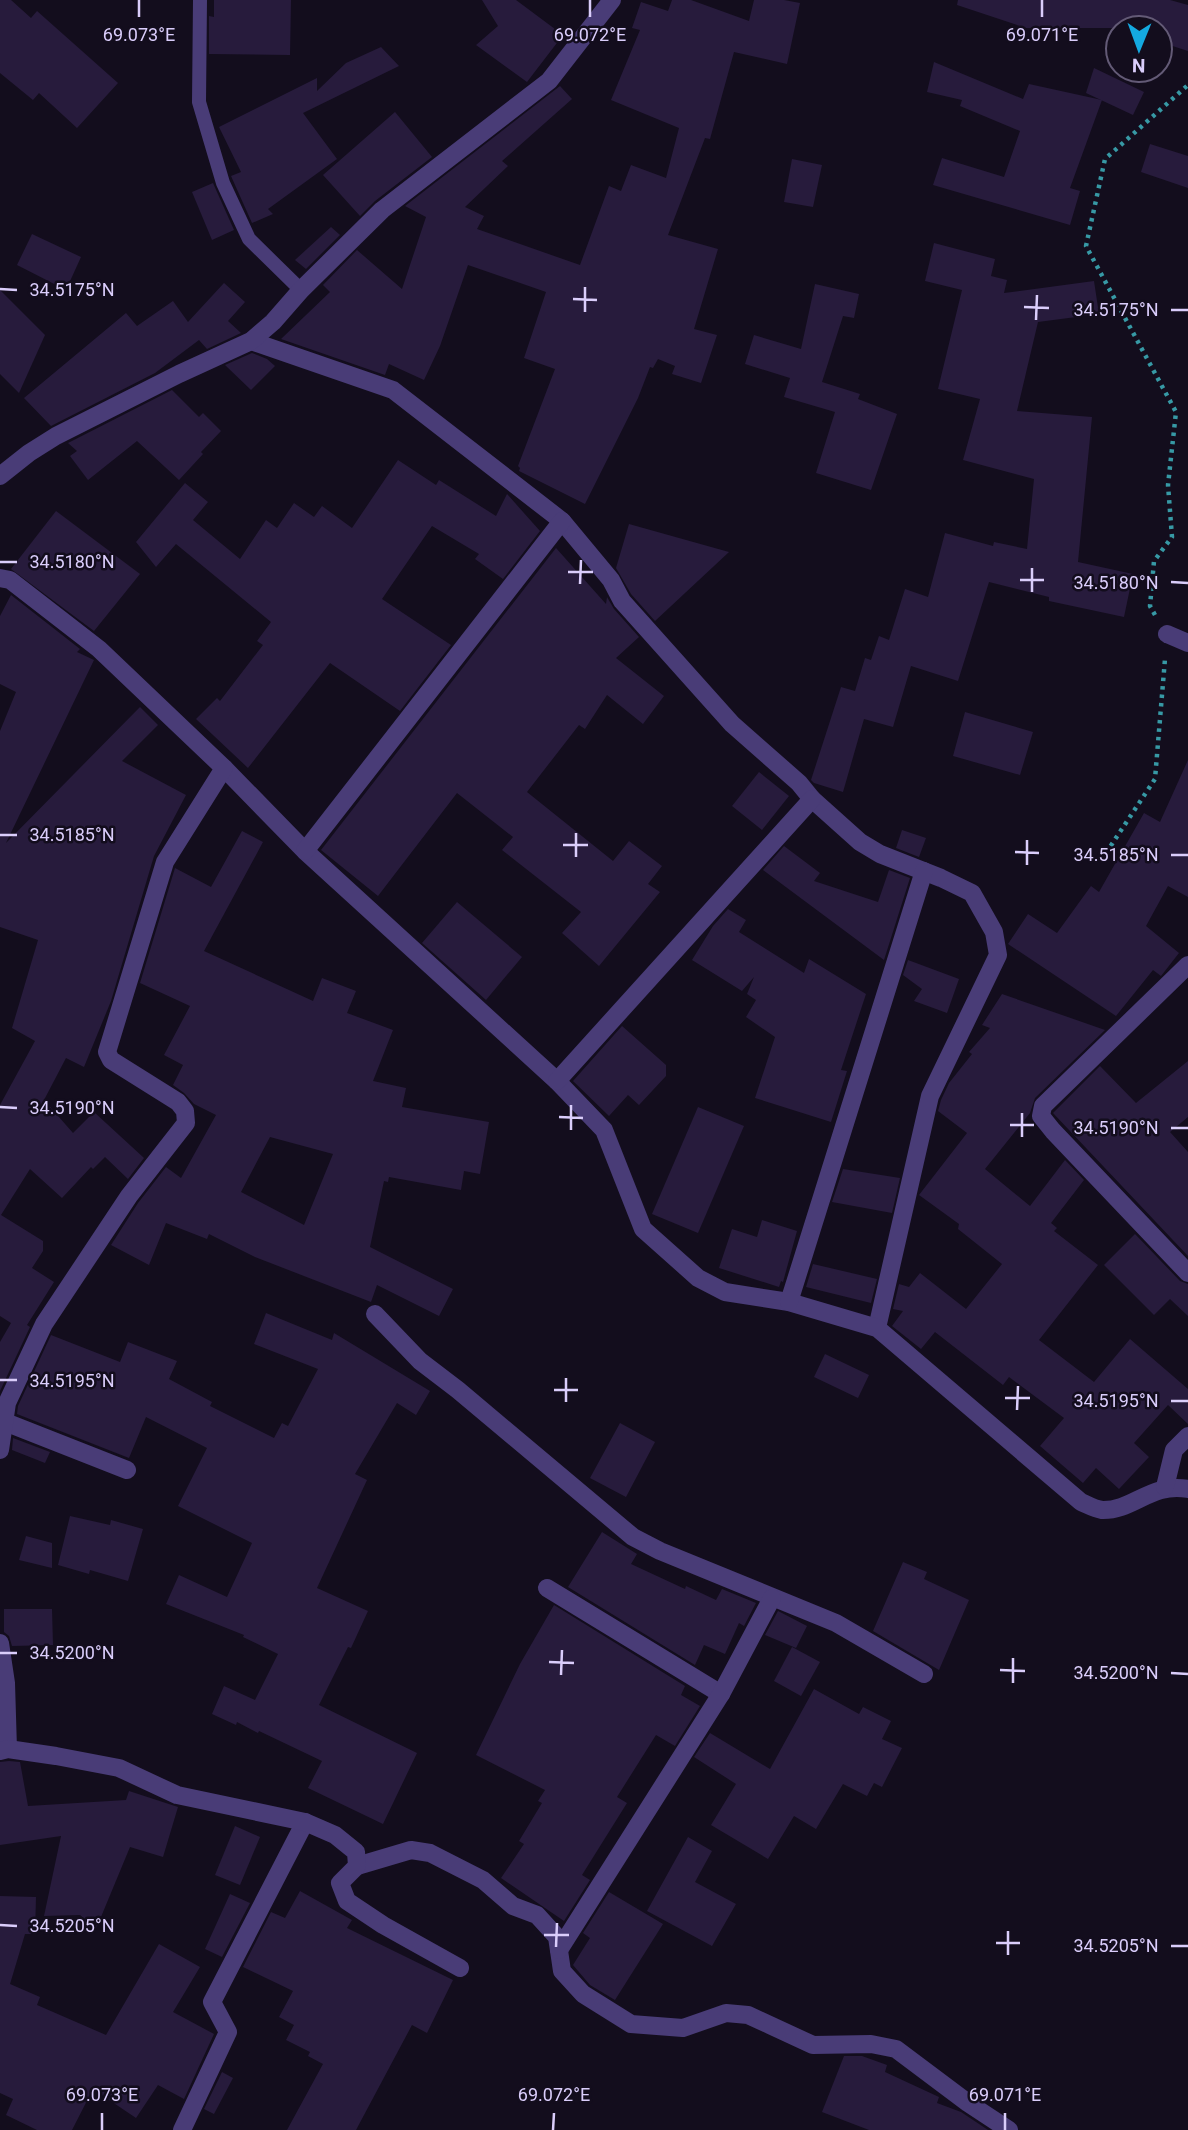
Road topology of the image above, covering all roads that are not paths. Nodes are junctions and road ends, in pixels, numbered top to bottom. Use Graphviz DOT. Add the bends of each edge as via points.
graph roads {
  1 [pos="200,0"];
  2 [pos="612,0"];
  3 [pos="302,290"];
  4 [pos="251,341"];
  5 [pos="0,476"];
  6 [pos="562,521"];
  7 [pos="0,578"];
  8 [pos="1167,634"];
  9 [pos="1188,643"];
  10 [pos="224,768"];
  11 [pos="812,799"];
  12 [pos="305,851"];
  13 [pos="924,871"];
  14 [pos="1188,965"];
  15 [pos="557,1081"];
  16 [pos="1188,1273"];
  17 [pos="789,1302"];
  18 [pos="375,1314"];
  19 [pos="877,1328"];
  20 [pos="4,1401"];
  21 [pos="5,1422"];
  22 [pos="1188,1436"];
  23 [pos="0,1450"];
  24 [pos="127,1470"];
  25 [pos="1165,1487"];
  26 [pos="1188,1489"];
  27 [pos="547,1588"];
  28 [pos="772,1598"];
  29 [pos="0,1643"];
  30 [pos="924,1674"];
  31 [pos="721,1694"];
  32 [pos="4,1750"];
  33 [pos="305,1822"];
  34 [pos="356,1866"];
  35 [pos="559,1950"];
  36 [pos="460,1968"];
  37 [pos="1006,2129"];
  38 [pos="182,2130"];
  1 -- 3 [label="lane" via="199,102 223,183 249,239"];
  2 -- 3 [label="street" via="549,81 382,210"];
  3 -- 4 [label="street"];
  4 -- 5 [label="street" via="56,436"];
  4 -- 6 [label="street" via="393,390"];
  6 -- 11 [label="street" via="611,580 622,601 732,724"];
  6 -- 12 [label="street"];
  7 -- 10 [label="street" via="10,580 99,649"];
  8 -- 9 [label="street"];
  10 -- 12 [label="street"];
  10 -- 20 [label="street" via="165,862 107,1052 111,1060 178,1102 186,1123 129,1196 44,1324"];
  11 -- 13 [label="street" via="860,842"];
  11 -- 15 [label="street"];
  12 -- 15 [label="street"];
  13 -- 17 [label="street"];
  13 -- 19 [label="street" via="972,893 995,932 998,955 930,1096"];
  14 -- 16 [label="street" via="1043,1106 1041,1116"];
  15 -- 17 [label="street" via="604,1130 643,1229 698,1278 725,1292"];
  17 -- 19 [label="street"];
  18 -- 28 [label="street" via="419,1361 633,1537"];
  19 -- 25 [label="street" via="1081,1502 1100,1510 1114,1509"];
  20 -- 21 [label="street"];
  21 -- 23 [label="street"];
  21 -- 24 [label="street"];
  22 -- 25 [label="street" via="1174,1450"];
  25 -- 26 [label="street"];
  27 -- 31 [label="street"];
  28 -- 30 [label="street" via="836,1623"];
  28 -- 31 [label="street"];
  29 -- 32 [label="street" via="6,1684"];
  31 -- 35 [label="street"];
  32 -- 33 [label="street" via="118,1768 177,1795"];
  33 -- 34 [label="street" via="335,1835 356,1852"];
  33 -- 38 [label="street" via="212,2002 228,2032"];
  34 -- 35 [label="street" via="411,1850 430,1853 483,1881 513,1906 537,1915 557,1937"];
  34 -- 36 [label="street" via="340,1883 347,1901"];
  35 -- 37 [label="street" via="562,1971 583,1994 631,2024 683,2028 726,2013 748,2015 813,2045 871,2044 896,2049"];
}
